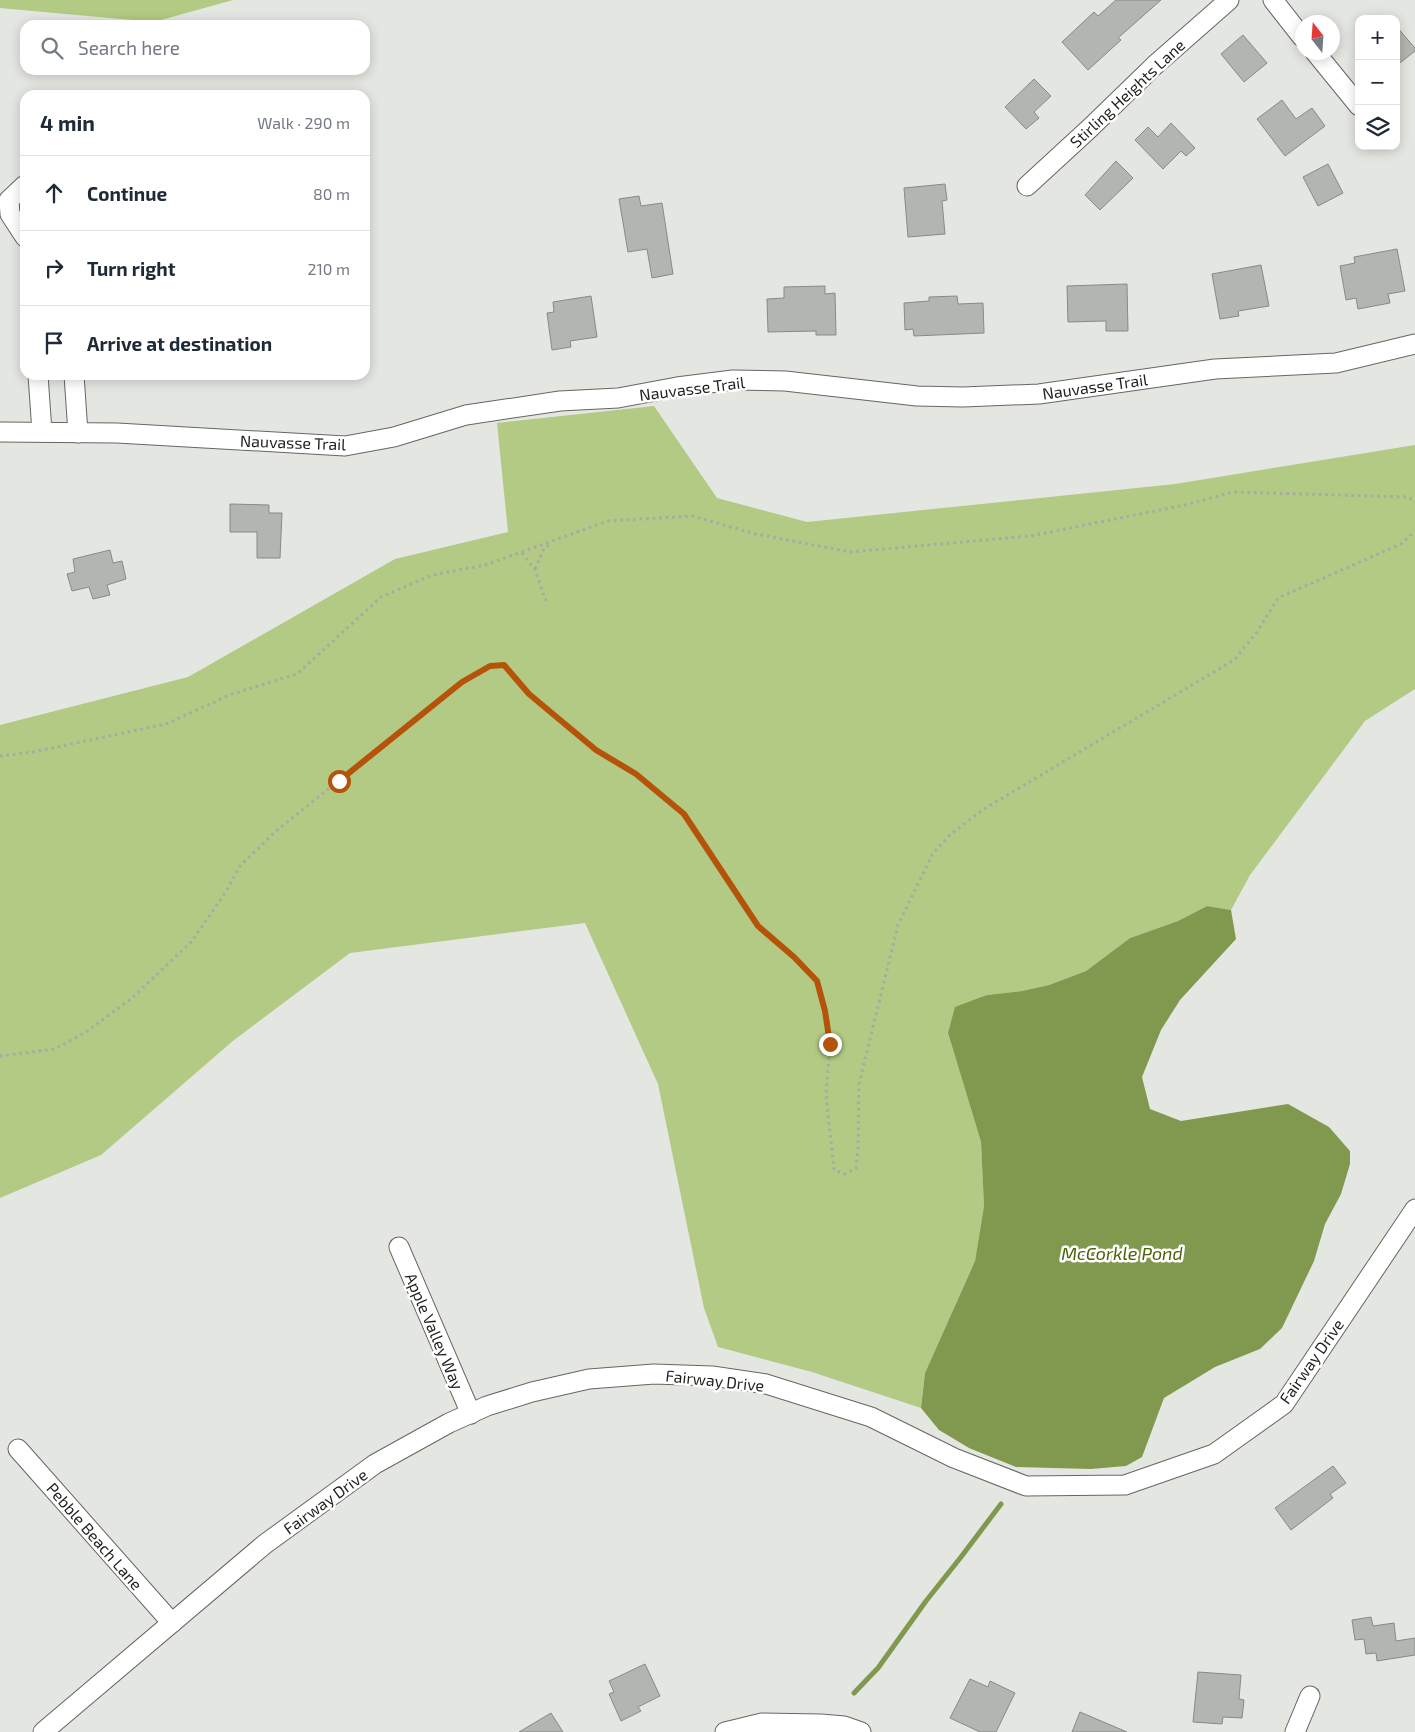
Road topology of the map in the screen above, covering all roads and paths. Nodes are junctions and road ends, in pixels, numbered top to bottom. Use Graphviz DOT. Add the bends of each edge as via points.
graph roads {
  1 [pos="1229,0"];
  2 [pos="1272,0"];
  3 [pos="1295,28"];
  4 [pos="1322,60"];
  5 [pos="1358,105"];
  6 [pos="1027,186"];
  7 [pos="20,190"];
  8 [pos="20,229"];
  9 [pos="1415,344"];
  10 [pos="38,380"];
  11 [pos="74,380"];
  12 [pos="0,432"];
  13 [pos="42,432"];
  14 [pos="78,433"];
  15 [pos="1415,502"];
  16 [pos="1415,531"];
  17 [pos="555,541"];
  18 [pos="522,553"];
  19 [pos="535,570"];
  20 [pos="546,601"];
  21 [pos="0,756"];
  22 [pos="0,1056"];
  23 [pos="1415,1209"];
  24 [pos="399,1247"];
  25 [pos="471,1414"];
  26 [pos="18,1449"];
  27 [pos="172,1623"];
  28 [pos="1310,1696"];
  29 [pos="43,1732"];
  30 [pos="725,1732"];
  31 [pos="861,1732"];
  32 [pos="1295,1732"];
  1 -- 6 [label="street, Stirling Heights Lane"];
  2 -- 3 [label="street"];
  4 -- 5 [label="street"];
  7 -- 8 [label="street" via="9,200 10,214"];
  9 -- 14 [label="street, Nauvasse Trail" via="1336,363 1215,369 1039,394 917,396 785,381 733,380 618,398 560,401 466,415 394,437 345,446"];
  10 -- 13 [label="street"];
  11 -- 14 [label="street"];
  12 -- 13 [label="street, Nauvasse Trail"];
  13 -- 14 [label="street, Nauvasse Trail"];
  15 -- 17 [label="path" via="1408,497 1233,492 1185,505 1030,536 850,552 756,534 692,516 608,521"];
  16 -- 22 [label="path" via="1400,544 1278,598 1234,660 984,809 950,834 933,853 898,925 859,1084 856,1168 845,1174 834,1170 826,1094 830,1044 817,981 758,926 684,814 636,774 596,750 529,694 504,665 490,666 462,682 276,831 240,866 226,893 192,941 132,998 86,1032 55,1049"];
  17 -- 18 [label="path"];
  17 -- 19 [label="path" via="544,548"];
  18 -- 19 [label="path"];
  18 -- 21 [label="path" via="485,565 432,575 381,597 297,674 232,694 166,724"];
  19 -- 20 [label="path"];
  23 -- 25 [label="street, Fairway Drive" via="1284,1404 1214,1454 1125,1485 1026,1486 954,1458 871,1417 766,1384 712,1376 654,1374 589,1379 527,1393"];
  24 -- 25 [label="street, Apple Valley Way"];
  25 -- 27 [label="street, Fairway Drive" via="375,1464 265,1544"];
  26 -- 27 [label="street, Pebble Beach Lane"];
  27 -- 29 [label="street, Fairway Drive"];
  28 -- 32 [label="street"];
  30 -- 31 [label="street" via="762,1723 844,1726"];
}
